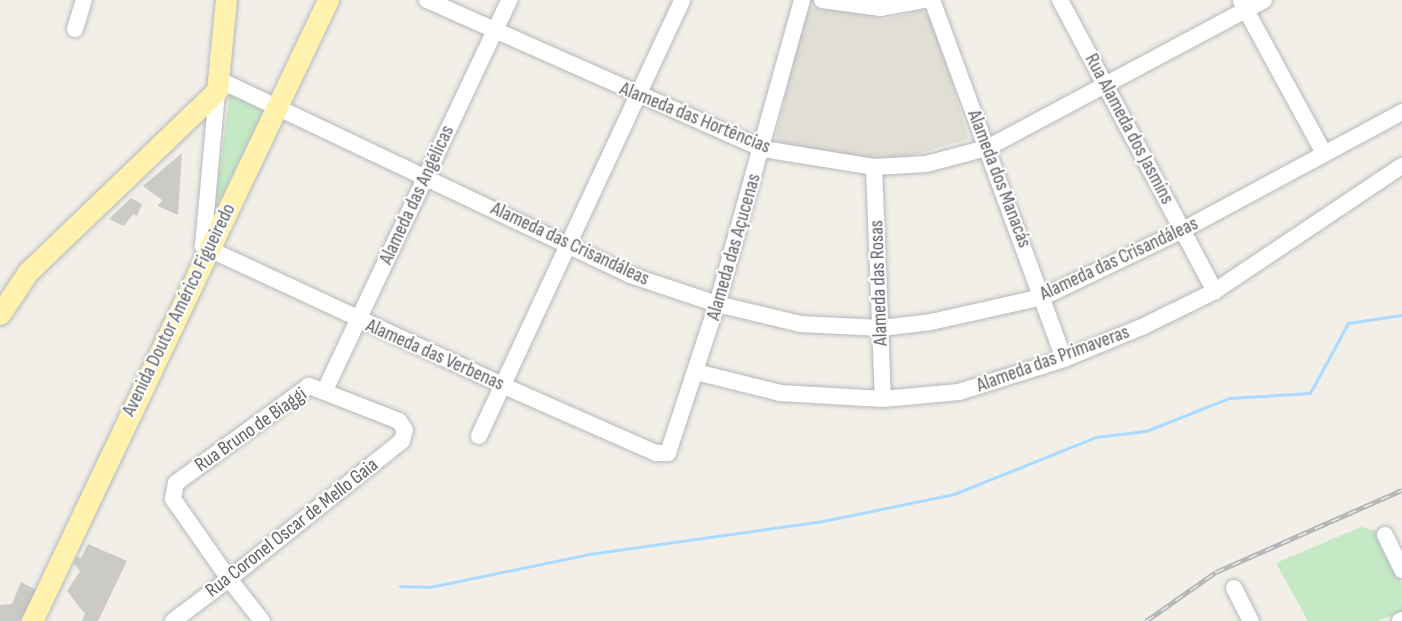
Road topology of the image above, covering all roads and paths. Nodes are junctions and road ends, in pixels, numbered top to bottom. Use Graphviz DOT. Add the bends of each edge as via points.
graph roads {
  1 [pos="84,0"];
  2 [pos="226,0"];
  3 [pos="328,0"];
  4 [pos="427,0"];
  5 [pos="509,0"];
  6 [pos="682,0"];
  7 [pos="802,0"];
  8 [pos="822,0"];
  9 [pos="924,0"];
  10 [pos="932,0"];
  11 [pos="1060,0"];
  12 [pos="1264,0"];
  13 [pos="868,4"];
  14 [pos="1243,5"];
  15 [pos="75,29"];
  16 [pos="494,31"];
  17 [pos="1106,87"];
  18 [pos="217,91"];
  19 [pos="638,95"];
  20 [pos="278,106"];
  21 [pos="1402,112"];
  22 [pos="987,148"];
  23 [pos="763,149"];
  24 [pos="1324,153"];
  25 [pos="1402,166"];
  26 [pos="874,167"];
  27 [pos="426,176"];
  28 [pos="1184,230"];
  29 [pos="568,244"];
  30 [pos="207,251"];
  31 [pos="1215,291"];
  32 [pos="1043,297"];
  33 [pos="717,304"];
  34 [pos="0,314"];
  35 [pos="357,320"];
  36 [pos="880,327"];
  37 [pos="1064,360"];
  38 [pos="696,372"];
  39 [pos="502,385"];
  40 [pos="325,390"];
  41 [pos="883,399"];
  42 [pos="405,430"];
  43 [pos="479,436"];
  44 [pos="664,454"];
  45 [pos="1385,535"];
  46 [pos="1402,570"];
  47 [pos="229,579"];
  48 [pos="1234,588"];
  49 [pos="32,621"];
  50 [pos="173,621"];
  51 [pos="262,621"];
  52 [pos="1251,621"];
  1 -- 15 [label="street"];
  2 -- 18 [label="main road"];
  3 -- 20 [label="main road, Avenida Doutor Américo Figueiredo"];
  4 -- 16 [label="street, Alameda das Hortências"];
  5 -- 16 [label="street, Alameda das Angélicas"];
  6 -- 19 [label="street"];
  7 -- 23 [label="street, Alameda das Açucenas"];
  8 -- 13 [label="street"];
  9 -- 13 [label="street"];
  10 -- 22 [label="street, Alameda dos Manacás"];
  11 -- 17 [label="street, Rua Alameda dos Jasmins"];
  12 -- 14 [label="street, Alameda das Hortências"];
  14 -- 17 [label="street, Alameda das Hortências"];
  14 -- 24 [label="street"];
  16 -- 19 [label="street, Alameda das Hortências"];
  16 -- 27 [label="street, Alameda das Angélicas"];
  17 -- 22 [label="street, Alameda das Hortências"];
  17 -- 28 [label="street, Rua Alameda dos Jasmins"];
  18 -- 20 [label="street, Alameda das Crisandáleas" via="224,85 234,85"];
  18 -- 30 [label="street" via="202,243"];
  18 -- 34 [label="main road" via="28,272"];
  19 -- 23 [label="street, Alameda das Hortências"];
  19 -- 29 [label="street"];
  20 -- 27 [label="street, Alameda das Crisandáleas"];
  20 -- 30 [label="main road, Avenida Doutor Américo Figueiredo"];
  21 -- 24 [label="street, Alameda das Crisandáleas"];
  22 -- 26 [label="street, Alameda das Hortências" via="926,164"];
  22 -- 32 [label="street, Alameda dos Manacás"];
  23 -- 26 [label="street, Alameda das Hortências"];
  23 -- 33 [label="street, Alameda das Açucenas"];
  24 -- 28 [label="street, Alameda das Crisandáleas"];
  25 -- 31 [label="street, Alameda das Primaveras"];
  26 -- 36 [label="street, Alameda das Rosas"];
  27 -- 29 [label="street, Alameda das Crisandáleas"];
  27 -- 35 [label="street, Alameda das Angélicas"];
  28 -- 31 [label="street, Rua Alameda dos Jasmins"];
  28 -- 32 [label="street, Alameda das Crisandáleas"];
  29 -- 33 [label="street, Alameda das Crisandáleas" via="630,275"];
  29 -- 39 [label="street"];
  30 -- 35 [label="street, Alameda das Verbenas"];
  30 -- 49 [label="main road, Avenida Doutor Américo Figueiredo"];
  31 -- 37 [label="street, Alameda das Primaveras"];
  32 -- 36 [label="street, Alameda das Crisandáleas" via="931,322"];
  32 -- 37 [label="street, Alameda dos Manacás"];
  33 -- 36 [label="street, Alameda das Crisandáleas" via="800,324"];
  33 -- 38 [label="street, Alameda das Açucenas"];
  35 -- 39 [label="street, Alameda das Verbenas"];
  35 -- 40 [label="street, Alameda das Angélicas"];
  36 -- 41 [label="street, Alameda das Rosas"];
  37 -- 41 [label="street, Alameda das Primaveras" via="959,392"];
  38 -- 41 [label="street, Alameda das Primaveras" via="780,393"];
  38 -- 44 [label="street, Alameda das Açucenas" via="671,448"];
  39 -- 43 [label="street"];
  39 -- 44 [label="street, Alameda das Verbenas"];
  40 -- 42 [label="street, Rua Bruno de Biaggi" via="399,421"];
  40 -- 47 [label="street, Rua Bruno de Biaggi" via="309,386 302,389 176,483 173,498"];
  42 -- 47 [label="street, Rua Coronel Oscar de Mello Gaia" via="402,441"];
  45 -- 46 [label="street"];
  47 -- 50 [label="street, Rua Coronel Oscar de Mello Gaia"];
  47 -- 51 [label="street"];
  48 -- 52 [label="street"];
}
